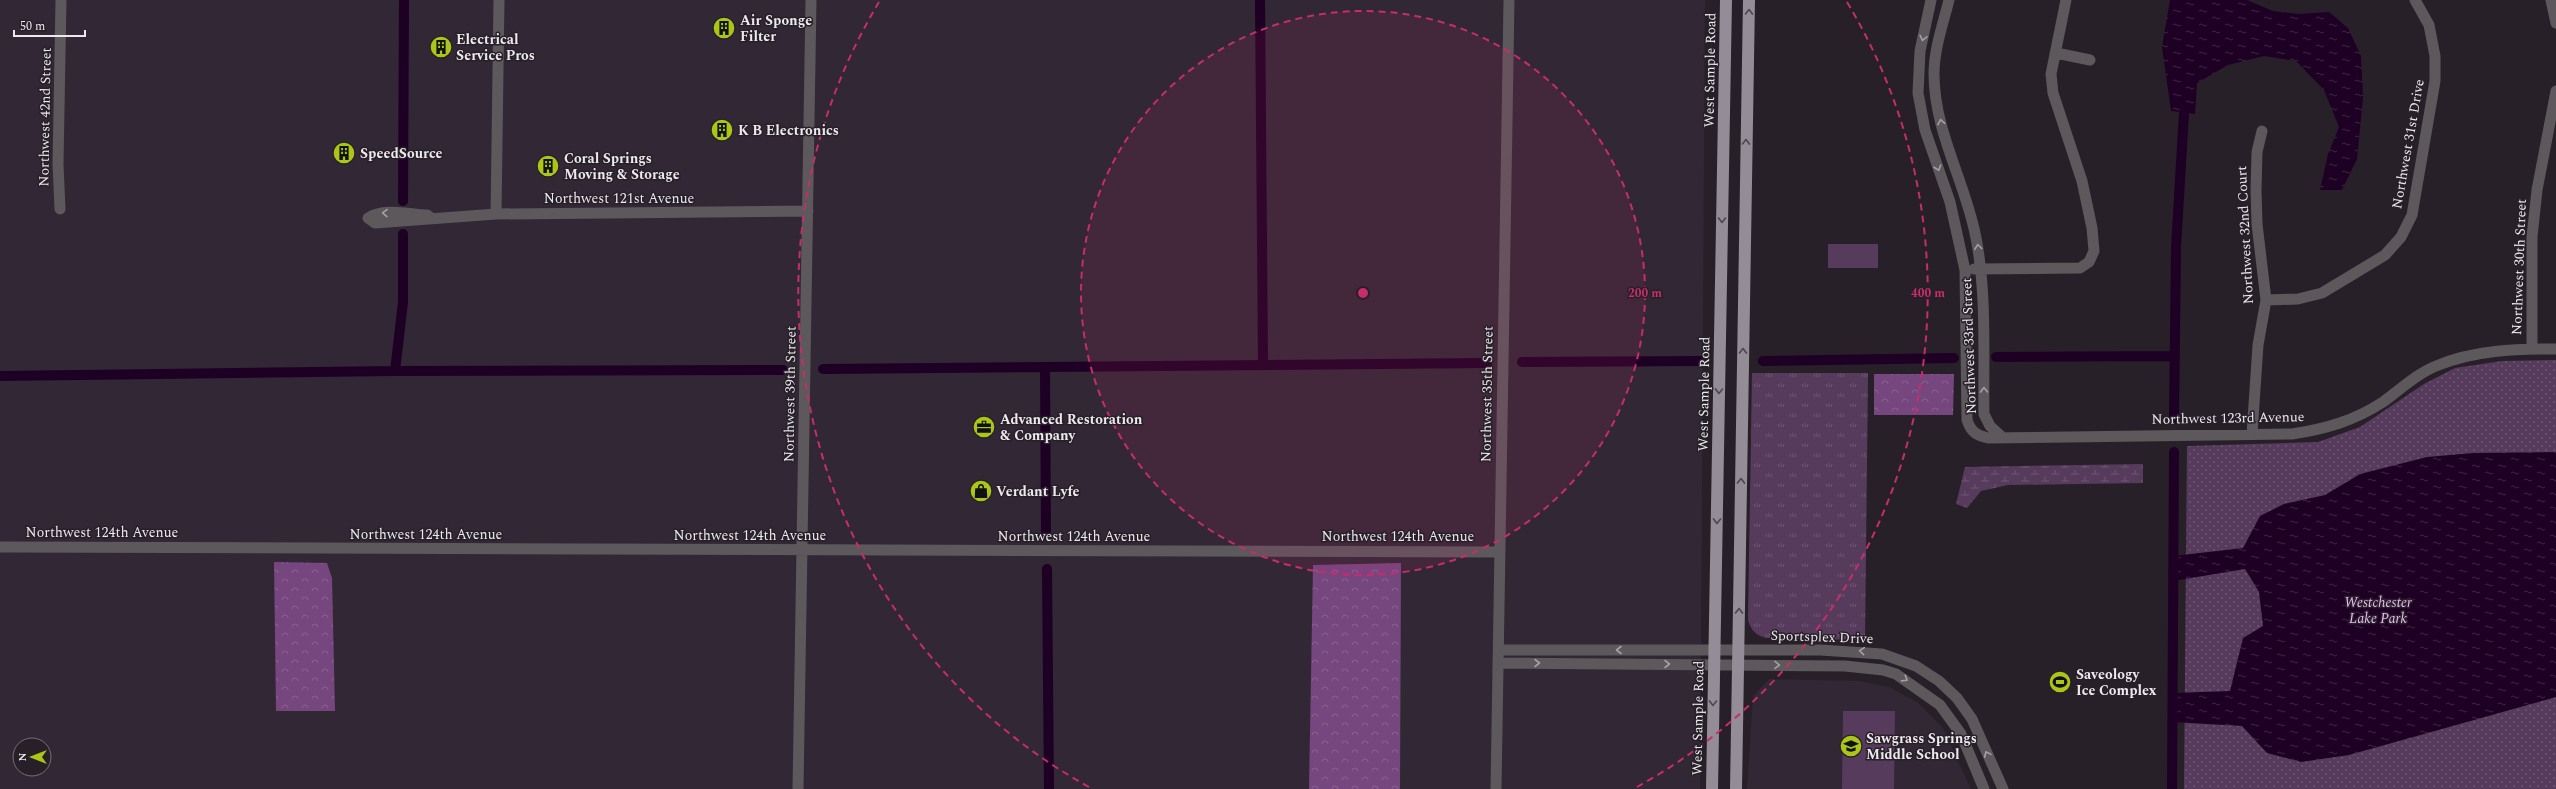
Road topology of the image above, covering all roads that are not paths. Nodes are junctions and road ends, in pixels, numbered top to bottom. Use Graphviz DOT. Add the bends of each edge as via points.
graph roads {
  1 [pos="62,0"];
  2 [pos="499,0"];
  3 [pos="811,0"];
  4 [pos="1509,0"];
  5 [pos="1726,0"];
  6 [pos="1749,0"];
  7 [pos="1931,0"];
  8 [pos="1948,0"];
  9 [pos="2066,0"];
  10 [pos="2415,0"];
  11 [pos="2551,0"];
  12 [pos="2556,23"];
  13 [pos="2056,54"];
  14 [pos="2090,60"];
  15 [pos="1918,76"];
  16 [pos="1934,76"];
  17 [pos="2556,91"];
  18 [pos="2262,131"];
  19 [pos="60,209"];
  20 [pos="808,211"];
  21 [pos="496,214"];
  22 [pos="431,218"];
  23 [pos="1981,269"];
  24 [pos="1965,270"];
  25 [pos="2266,300"];
  26 [pos="2532,349"];
  27 [pos="2556,349"];
  28 [pos="2252,434"];
  29 [pos="2002,437"];
  30 [pos="0,547"];
  31 [pos="802,550"];
  32 [pos="1500,552"];
  33 [pos="1499,650"];
  34 [pos="1714,650"];
  35 [pos="1738,650"];
  36 [pos="1498,663"];
  37 [pos="1714,664"];
  38 [pos="1738,665"];
  39 [pos="798,789"];
  40 [pos="1496,789"];
  41 [pos="1712,789"];
  42 [pos="1736,789"];
  43 [pos="1984,789"];
  44 [pos="2003,789"];
  1 -- 19 [label="street, Northwest 42nd Street" via="58,164"];
  2 -- 21 [label="street"];
  3 -- 20 [label="street, Northwest 39th Street"];
  4 -- 32 [label="street, Northwest 35th Street"];
  5 -- 34 [label="main road, West Sample Road, one-way"];
  35 -- 6 [label="main road, one-way"];
  7 -- 15 [label="street, Northwest 33rd Street, one-way" via="1920,52"];
  8 -- 16 [label="street, Northwest 33rd Street" via="1935,55"];
  9 -- 13 [label="street"];
  10 -- 25 [label="street, Northwest 31st Drive" via="2429,25 2435,56 2435,81 2412,215 2402,237 2385,255 2322,293 2298,299"];
  11 -- 12 [label="street"];
  13 -- 14 [label="street"];
  13 -- 23 [label="street" via="2051,74 2053,93 2084,188 2094,251 2089,262 2080,268"];
  15 -- 16 [label="street"];
  15 -- 24 [label="street, Northwest 33rd Street, one-way" via="1918,93 1925,130 1950,202"];
  23 -- 16 [label="street, Northwest 33rd Street, one-way" via="1970,212 1941,127"];
  17 -- 26 [label="street, Northwest 30th Street" via="2537,190 2533,229"];
  18 -- 25 [label="street, Northwest 32nd Court" via="2257,152 2256,190 2257,224"];
  20 -- 21 [label="street, Northwest 121st Avenue"];
  20 -- 31 [label="street, Northwest 39th Street"];
  21 -- 22 [label="street, Northwest 121st Avenue"];
  23 -- 24 [label="street"];
  29 -- 23 [label="street, Northwest 33rd Street, one-way" via="1990,426 1984,414"];
  24 -- 29 [label="street, Northwest 33rd Street" via="1967,420 1970,429 1977,436"];
  25 -- 28 [label="street, Northwest 32nd Court" via="2255,366"];
  26 -- 27 [label="street, Northwest 123rd Avenue"];
  26 -- 28 [label="street, Northwest 123rd Avenue" via="2492,351 2463,356 2434,366 2354,419 2325,429 2292,434"];
  28 -- 29 [label="street, Northwest 123rd Avenue"];
  30 -- 31 [label="street, Northwest 124th Avenue"];
  31 -- 32 [label="street, Northwest 124th Avenue"];
  31 -- 39 [label="street, Northwest 39th Street"];
  32 -- 33 [label="street, Northwest 35th Street"];
  34 -- 33 [label="street, one-way"];
  33 -- 36 [label="street, Northwest 35th Street"];
  34 -- 35 [label="street, Sportsplex Drive"];
  34 -- 37 [label="main road, West Sample Road"];
  35 -- 38 [label="main road"];
  44 -- 35 [label="street, Sportsplex Drive, one-way" via="1972,719 1957,698 1939,681 1916,666 1882,654 1864,652"];
  36 -- 37 [label="street, one-way"];
  36 -- 40 [label="street, Northwest 35th Street"];
  37 -- 38 [label="street, Sportsplex Drive"];
  37 -- 41 [label="main road, West Sample Road, one-way"];
  38 -- 42 [label="main road"];
  38 -- 43 [label="street, Sportsplex Drive, one-way" via="1864,667 1896,674 1940,705 1961,734"];
}
